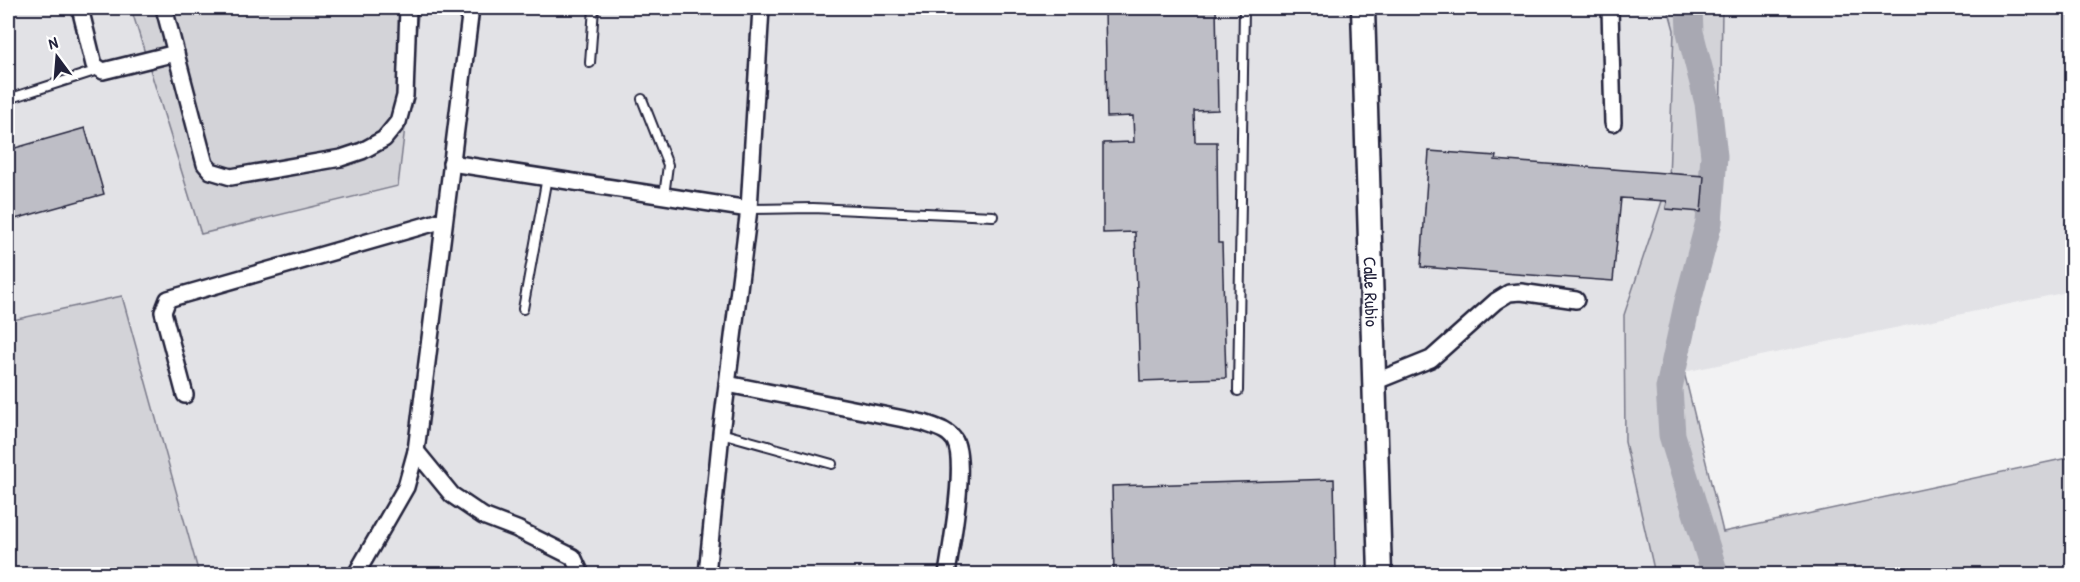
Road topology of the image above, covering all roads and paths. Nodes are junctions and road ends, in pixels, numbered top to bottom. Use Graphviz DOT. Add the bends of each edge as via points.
graph roads {
  1 [pos="80,8"];
  2 [pos="164,8"];
  3 [pos="408,8"];
  4 [pos="471,8"];
  5 [pos="594,8"];
  6 [pos="761,8"];
  7 [pos="1244,8"];
  8 [pos="1363,8"];
  9 [pos="1610,8"];
  10 [pos="176,53"];
  11 [pos="590,63"];
  12 [pos="98,70"];
  13 [pos="8,99"];
  14 [pos="642,99"];
  15 [pos="1613,123"];
  16 [pos="451,163"];
  17 [pos="547,177"];
  18 [pos="664,196"];
  19 [pos="749,209"];
  20 [pos="993,216"];
  21 [pos="444,220"];
  22 [pos="1576,300"];
  23 [pos="523,309"];
  24 [pos="1374,382"];
  25 [pos="727,384"];
  26 [pos="1238,391"];
  27 [pos="185,395"];
  28 [pos="721,433"];
  29 [pos="416,451"];
  30 [pos="832,464"];
  31 [pos="356,574"];
  32 [pos="581,574"];
  33 [pos="707,574"];
  34 [pos="947,574"];
  35 [pos="1380,574"];
  1 -- 12 [label="street"];
  2 -- 10 [label="street"];
  3 -- 10 [label="street" via="405,96 398,122 375,146 341,158 231,177 211,171 201,153"];
  4 -- 16 [label="street"];
  5 -- 11 [label="lane"];
  6 -- 19 [label="street"];
  7 -- 26 [label="lane"];
  8 -- 24 [label="street, Calle Rubio"];
  9 -- 15 [label="street"];
  10 -- 12 [label="street"];
  12 -- 13 [label="lane"];
  14 -- 18 [label="lane" via="668,165"];
  16 -- 17 [label="street"];
  16 -- 21 [label="street"];
  17 -- 18 [label="street"];
  17 -- 23 [label="lane"];
  18 -- 19 [label="street"];
  19 -- 20 [label="lane"];
  19 -- 25 [label="street"];
  21 -- 27 [label="street" via="168,299 163,312"];
  21 -- 29 [label="street"];
  22 -- 24 [label="street" via="1509,293 1431,359"];
  24 -- 35 [label="street, Calle Rubio"];
  25 -- 28 [label="street"];
  25 -- 34 [label="street" via="924,423 954,439 960,452"];
  28 -- 30 [label="lane"];
  28 -- 33 [label="street"];
  29 -- 31 [label="street" via="406,487"];
  29 -- 32 [label="street" via="452,495 483,516 573,557"];
}
